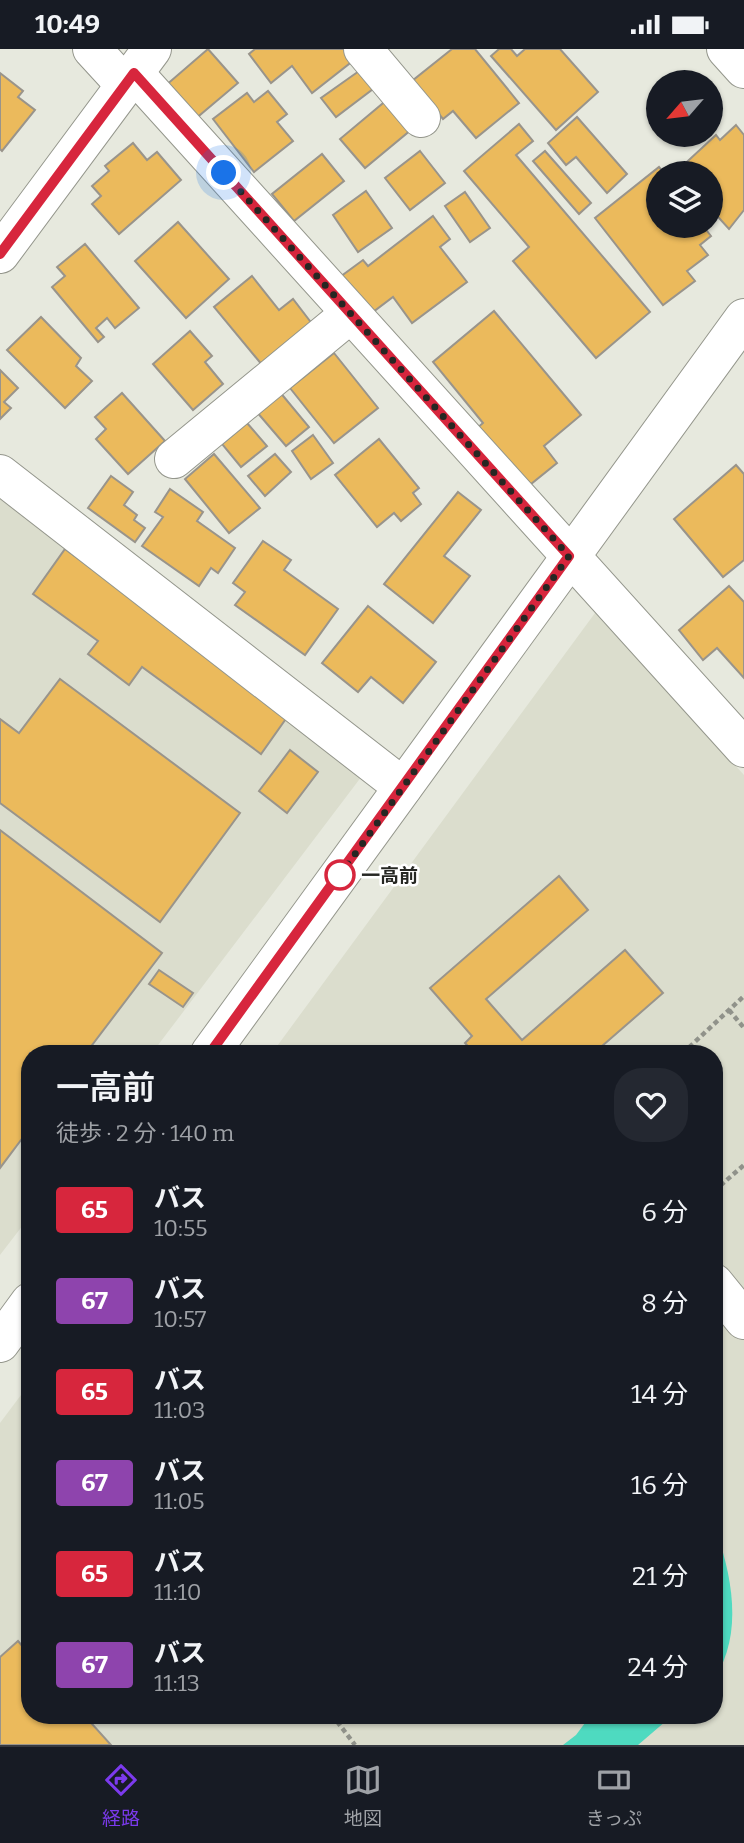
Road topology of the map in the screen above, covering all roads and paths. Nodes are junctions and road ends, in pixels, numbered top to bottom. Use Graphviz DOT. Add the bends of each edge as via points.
graph roads {
  1 [pos="92,49"];
  2 [pos="363,49"];
  3 [pos="726,49"];
  4 [pos="137,69"];
  5 [pos="744,69"];
  6 [pos="421,118"];
  7 [pos="0,254"];
  8 [pos="350,314"];
  9 [pos="744,318"];
  10 [pos="174,459"];
  11 [pos="0,474"];
  12 [pos="569,556"];
  13 [pos="744,748"];
  14 [pos="403,787"];
  15 [pos="744,996"];
  16 [pos="729,1010"];
  17 [pos="744,1028"];
  18 [pos="216,1045"];
  19 [pos="692,1045"];
  20 [pos="744,1165"];
  21 [pos="723,1183"];
  22 [pos="723,1294"];
  23 [pos="21,1314"];
  24 [pos="744,1320"];
  25 [pos="0,1343"];
  26 [pos="339,1724"];
  27 [pos="355,1745"];
  1 -- 4 [label="street"];
  2 -- 6 [label="street"];
  3 -- 5 [label="street"];
  4 -- 7 [label="street"];
  4 -- 8 [label="street"];
  8 -- 10 [label="street"];
  8 -- 12 [label="street"];
  9 -- 12 [label="street"];
  11 -- 14 [label="street"];
  12 -- 13 [label="street"];
  12 -- 14 [label="street"];
  14 -- 18 [label="street"];
  15 -- 16 [label="path"];
  16 -- 17 [label="path"];
  16 -- 19 [label="path"];
  20 -- 21 [label="path"];
  22 -- 24 [label="street"];
  23 -- 25 [label="street"];
  26 -- 27 [label="path"];
}
